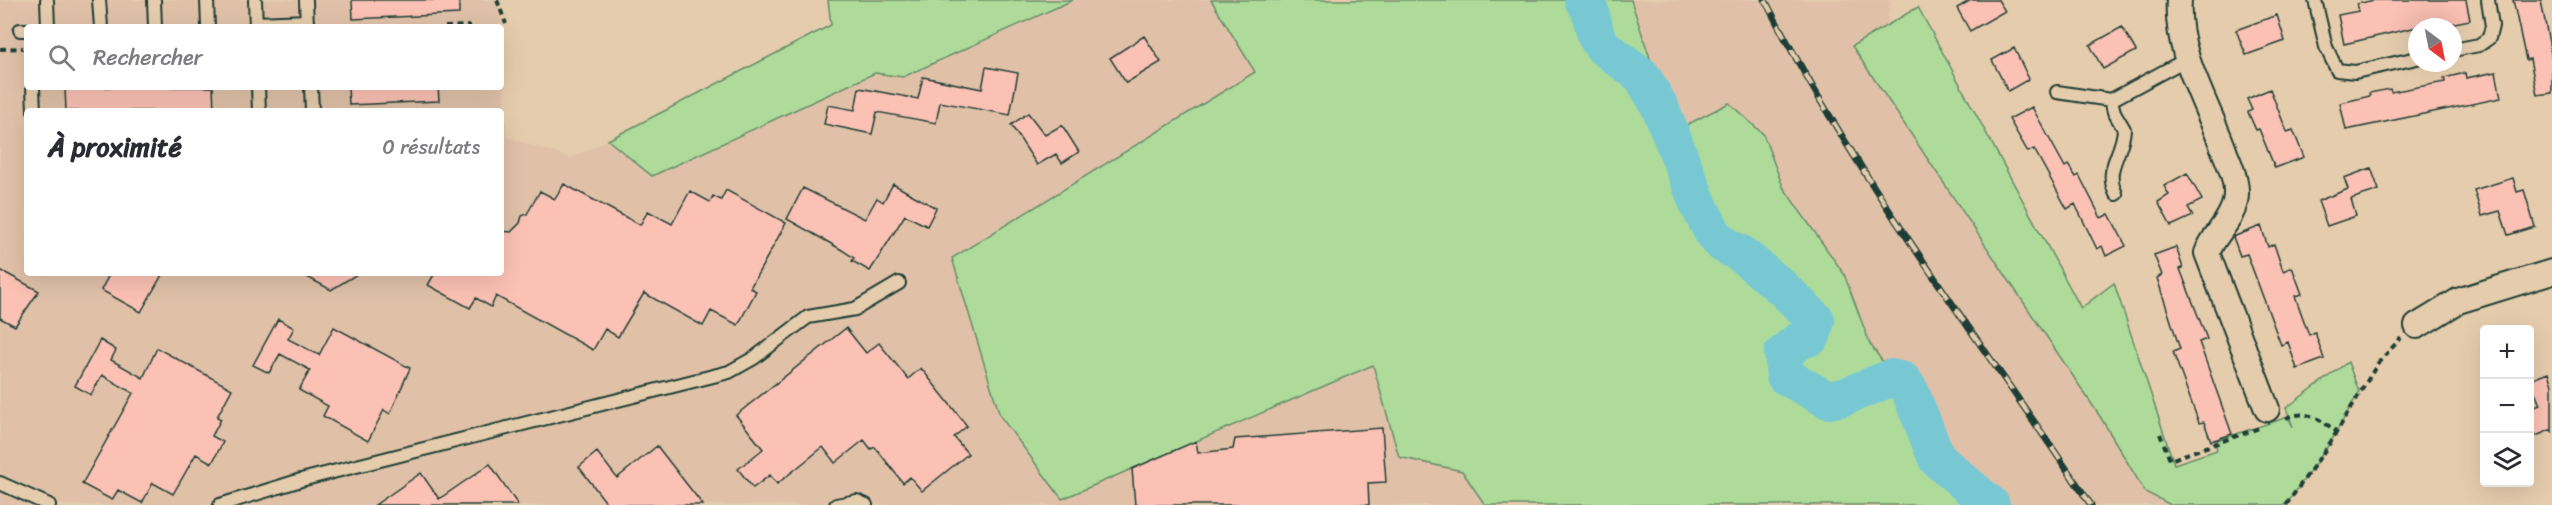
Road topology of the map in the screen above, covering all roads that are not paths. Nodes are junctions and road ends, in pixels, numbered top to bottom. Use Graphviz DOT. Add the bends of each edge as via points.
graph roads {
  1 [pos="47,0"];
  2 [pos="99,0"];
  3 [pos="154,0"];
  4 [pos="207,0"];
  5 [pos="255,0"];
  6 [pos="306,0"];
  7 [pos="2179,0"];
  8 [pos="2315,0"];
  9 [pos="2488,0"];
  10 [pos="48,24"];
  11 [pos="101,24"];
  12 [pos="155,24"];
  13 [pos="208,24"];
  14 [pos="256,24"];
  15 [pos="307,24"];
  16 [pos="2462,48"];
  17 [pos="2187,58"];
  18 [pos="2408,60"];
  19 [pos="33,90"];
  20 [pos="258,90"];
  21 [pos="311,90"];
  22 [pos="2057,92"];
  23 [pos="2111,100"];
  24 [pos="34,108"];
  25 [pos="259,108"];
  26 [pos="312,108"];
  27 [pos="2116,194"];
  28 [pos="2552,272"];
  29 [pos="899,283"];
  30 [pos="2417,326"];
  31 [pos="2270,416"];
  32 [pos="0,483"];
  33 [pos="49,505"];
  34 [pos="220,505"];
  35 [pos="836,505"];
  36 [pos="866,505"];
  1 -- 10 [label="lane"];
  2 -- 11 [label="lane"];
  3 -- 12 [label="lane"];
  4 -- 13 [label="lane"];
  5 -- 14 [label="lane"];
  6 -- 15 [label="lane"];
  7 -- 17 [label="street" via="2178,27"];
  8 -- 18 [label="lane" via="2326,47 2337,70 2355,72"];
  9 -- 16 [label="lane" via="2492,26 2489,38"];
  17 -- 23 [label="lane"];
  17 -- 31 [label="street" via="2235,180 2236,199 2230,218 2212,239 2207,254"];
  19 -- 24 [label="lane"];
  20 -- 25 [label="lane"];
  21 -- 26 [label="lane"];
  22 -- 23 [label="lane"];
  23 -- 27 [label="lane" via="2124,129 2111,168 2110,179"];
  28 -- 30 [label="street" via="2457,301"];
  29 -- 34 [label="lane" via="855,309 808,317 729,372 301,480"];
  32 -- 33 [label="lane"];
  35 -- 36 [label="lane" via="857,501"];
}
